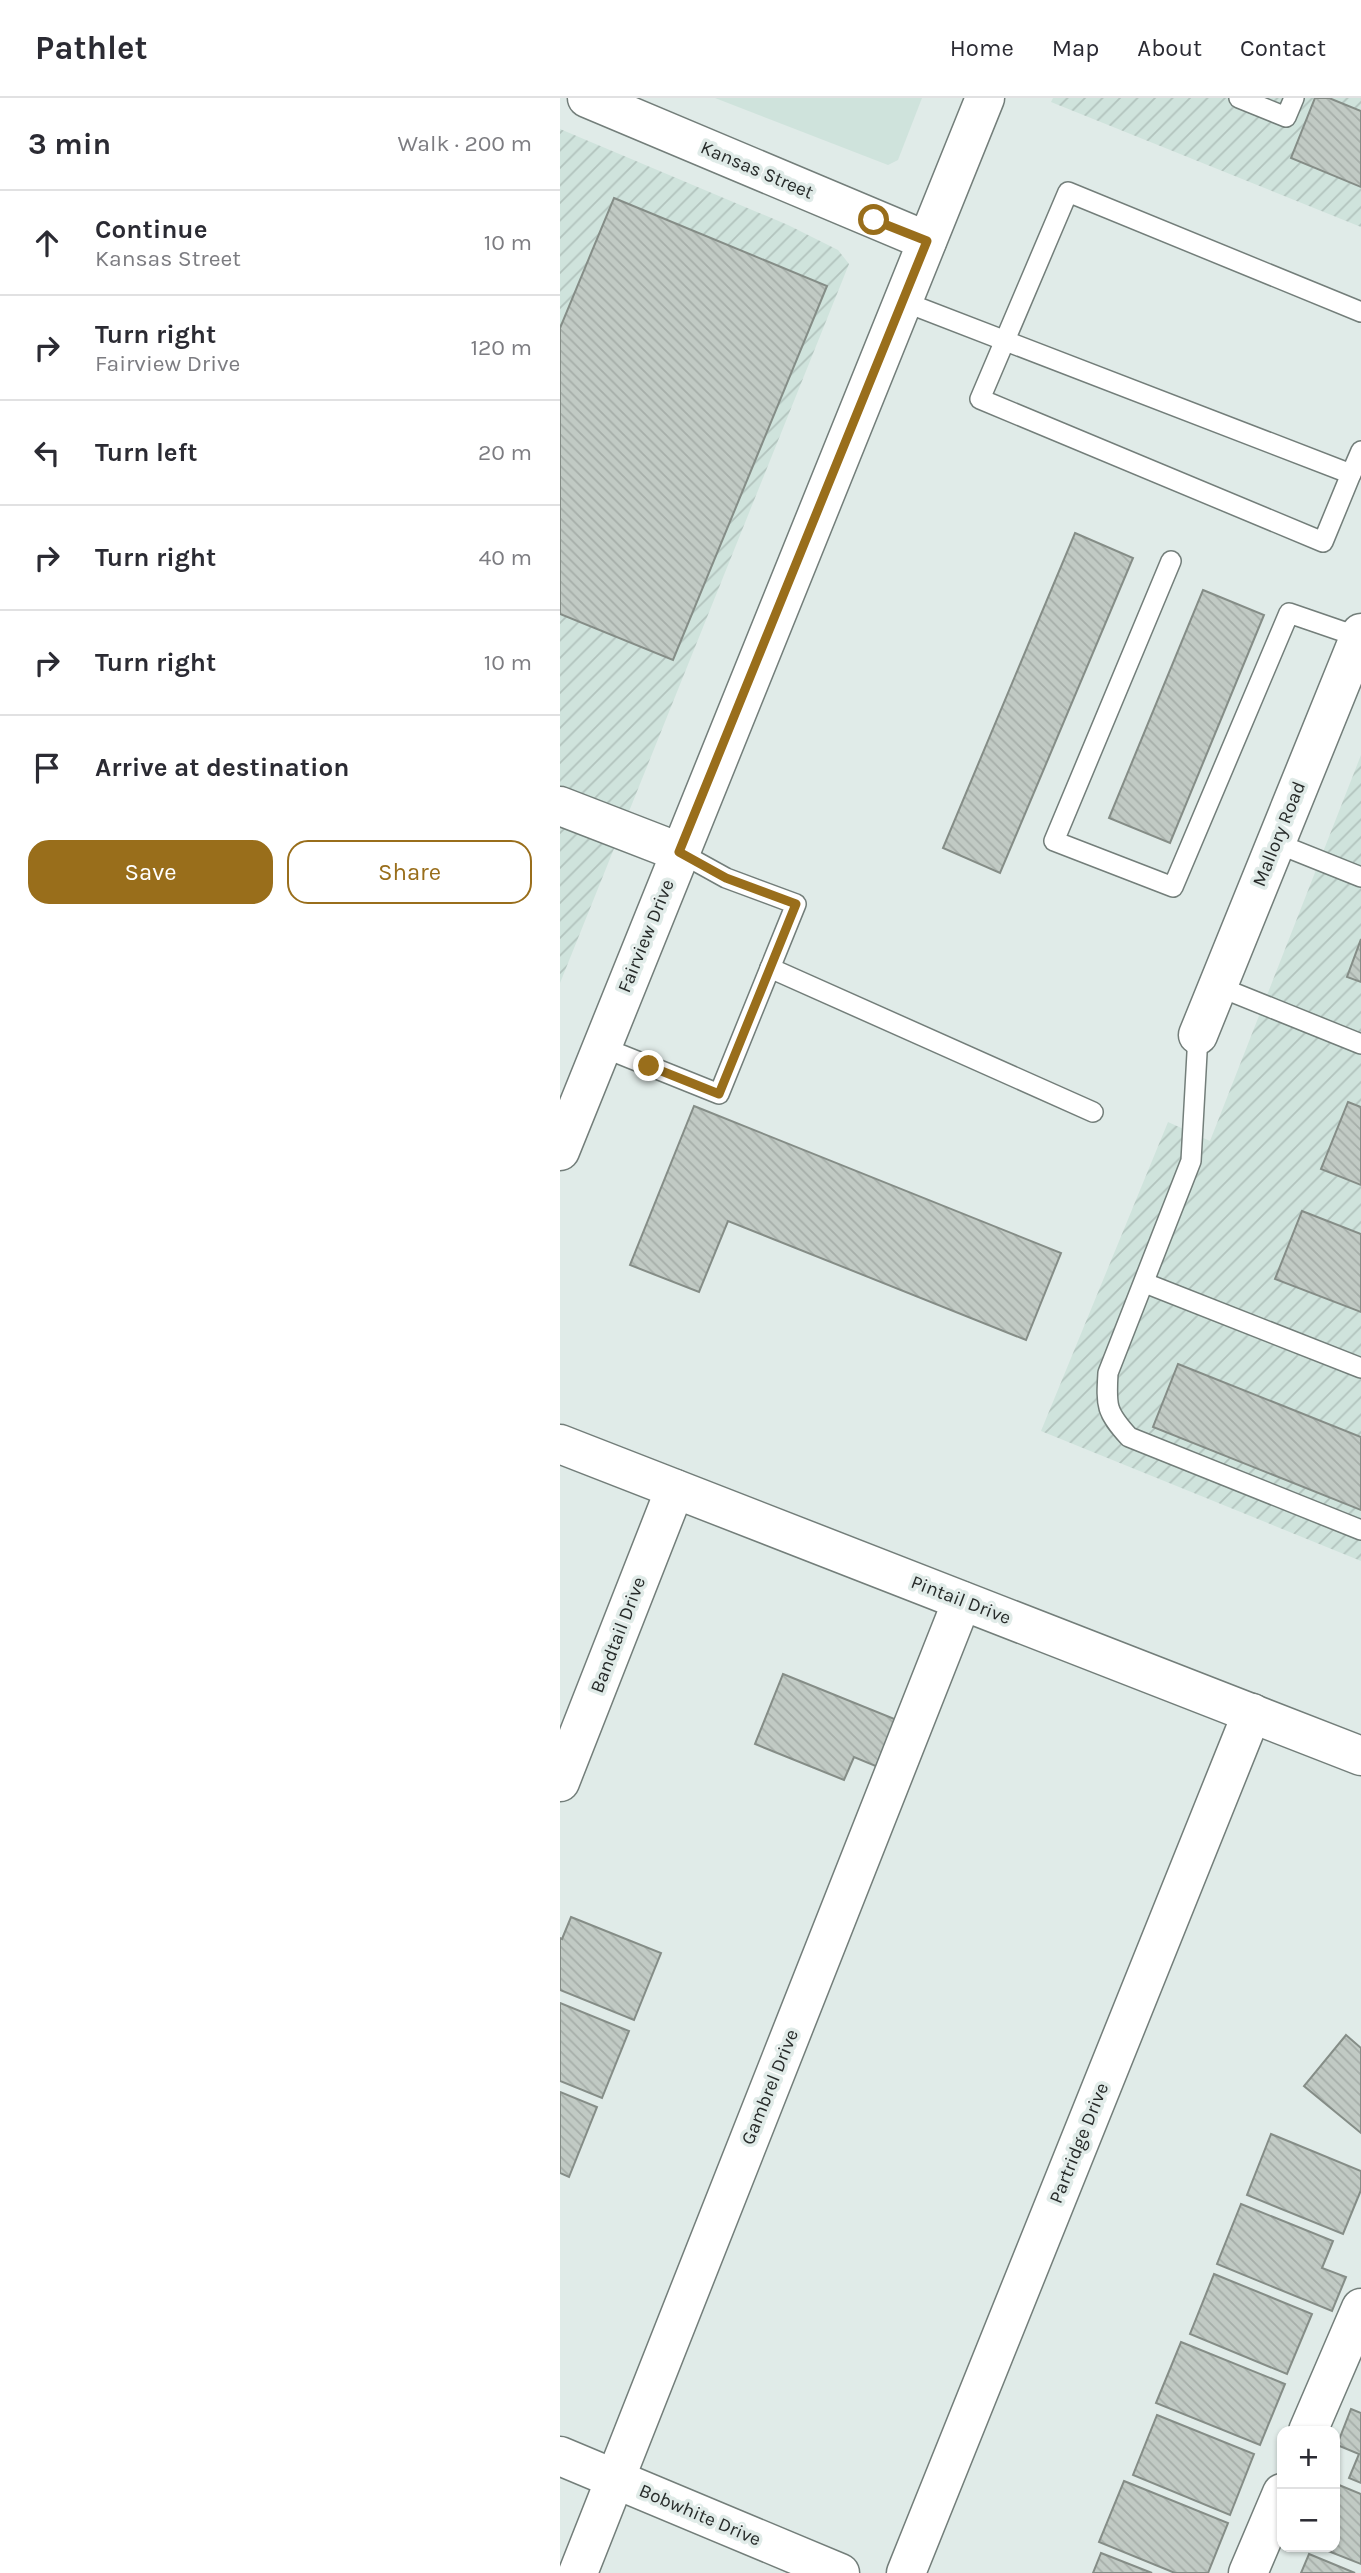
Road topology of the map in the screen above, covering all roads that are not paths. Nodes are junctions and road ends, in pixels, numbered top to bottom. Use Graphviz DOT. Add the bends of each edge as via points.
graph roads {
  1 [pos="587,98"];
  2 [pos="985,98"];
  3 [pos="1239,98"];
  4 [pos="1294,98"];
  5 [pos="927,241"];
  6 [pos="902,301"];
  7 [pos="1361,313"];
  8 [pos="1004,342"];
  9 [pos="1361,451"];
  10 [pos="1351,474"];
  11 [pos="1171,561"];
  12 [pos="1358,650"];
  13 [pos="560,806"];
  14 [pos="1276,843"];
  15 [pos="679,852"];
  16 [pos="1361,877"];
  17 [pos="770,968"];
  18 [pos="1217,986"];
  19 [pos="1198,1035"];
  20 [pos="1361,1044"];
  21 [pos="602,1047"];
  22 [pos="1093,1112"];
  23 [pos="560,1151"];
  24 [pos="1145,1283"];
  25 [pos="1361,1368"];
  26 [pos="560,1444"];
  27 [pos="675,1489"];
  28 [pos="1361,1530"];
  29 [pos="962,1601"];
  30 [pos="1252,1713"];
  31 [pos="1361,1756"];
  32 [pos="560,1782"];
  33 [pos="1361,2308"];
  34 [pos="1310,2426"];
  35 [pos="560,2456"];
  36 [pos="614,2479"];
  37 [pos="1277,2505"];
  38 [pos="578,2573"];
  39 [pos="839,2573"];
  40 [pos="906,2573"];
  41 [pos="1248,2573"];
  1 -- 5 [label="street, Kansas Street"];
  2 -- 5 [label="street, Fairview Drive"];
  3 -- 4 [label="lane" via="1286,117"];
  5 -- 6 [label="street, Fairview Drive"];
  6 -- 8 [label="lane"];
  6 -- 15 [label="street, Fairview Drive"];
  7 -- 8 [label="lane" via="1068,192"];
  8 -- 10 [label="lane"];
  8 -- 10 [label="lane" via="980,399 1323,542"];
  9 -- 10 [label="lane"];
  11 -- 12 [label="lane" via="1054,841 1173,887 1289,613"];
  12 -- 14 [label="street, Mallory Road"];
  13 -- 15 [label="street"];
  14 -- 16 [label="lane"];
  14 -- 18 [label="street, Mallory Road"];
  15 -- 17 [label="lane" via="726,878 796,904"];
  15 -- 21 [label="street, Fairview Drive"];
  17 -- 21 [label="lane" via="719,1094"];
  17 -- 22 [label="lane"];
  18 -- 19 [label="street, Mallory Road"];
  18 -- 20 [label="lane"];
  19 -- 24 [label="lane" via="1191,1161"];
  21 -- 23 [label="street, Fairview Drive"];
  24 -- 25 [label="lane"];
  24 -- 28 [label="lane" via="1108,1373 1106,1403 1112,1419 1129,1437"];
  26 -- 27 [label="street, Pintail Drive"];
  27 -- 29 [label="street, Pintail Drive"];
  27 -- 32 [label="street, Bandtail Drive"];
  29 -- 30 [label="street, Pintail Drive"];
  29 -- 36 [label="street, Gambrel Drive"];
  30 -- 31 [label="street, Pintail Drive"];
  30 -- 40 [label="street, Partridge Drive"];
  33 -- 34 [label="street"];
  35 -- 36 [label="street, Bobwhite Drive"];
  36 -- 38 [label="street, Gambrel Drive"];
  36 -- 39 [label="street, Bobwhite Drive"];
  37 -- 41 [label="street"];
}
